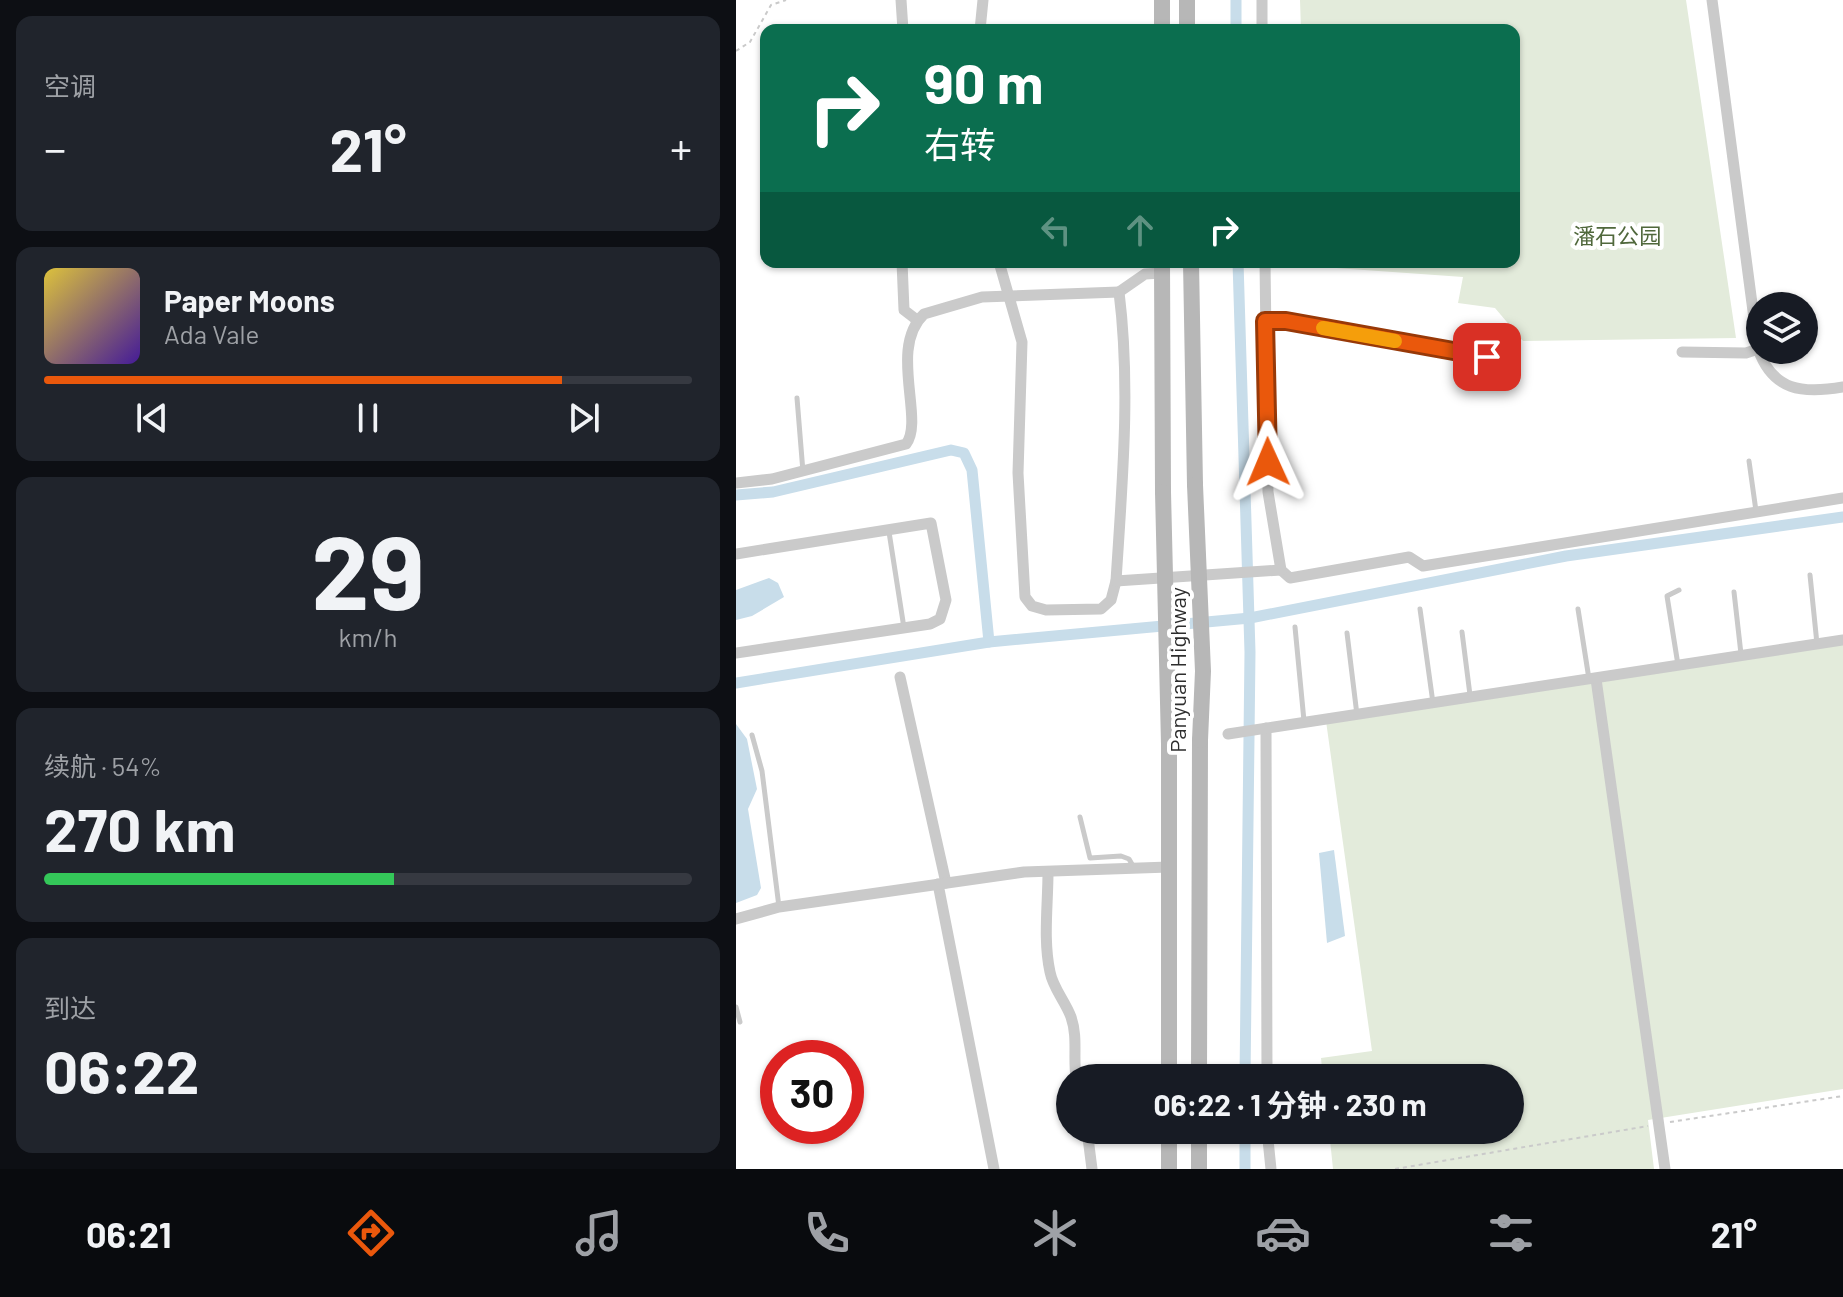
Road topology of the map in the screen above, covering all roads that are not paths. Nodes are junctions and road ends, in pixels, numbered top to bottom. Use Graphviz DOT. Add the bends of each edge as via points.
graph roads {
  1 [pos="901,0"];
  2 [pos="983,0"];
  3 [pos="1162,0"];
  4 [pos="1187,0"];
  5 [pos="1262,0"];
  6 [pos="1712,0"];
  7 [pos="903,24"];
  8 [pos="981,24"];
  9 [pos="1162,24"];
  10 [pos="1187,24"];
  11 [pos="1262,24"];
  12 [pos="902,268"];
  13 [pos="1001,268"];
  14 [pos="1162,268"];
  15 [pos="1191,268"];
  16 [pos="1265,268"];
  17 [pos="1119,292"];
  18 [pos="1750,292"];
  19 [pos="1011,295"];
  20 [pos="917,320"];
  21 [pos="1265,321"];
  22 [pos="1499,348"];
  23 [pos="1682,352"];
  24 [pos="1746,353"];
  25 [pos="1767,364"];
  26 [pos="1843,387"];
  27 [pos="797,398"];
  28 [pos="1749,461"];
  29 [pos="803,472"];
  30 [pos="736,483"];
  31 [pos="1843,498"];
  32 [pos="1756,511"];
  33 [pos="889,531"];
  34 [pos="736,554"];
  35 [pos="1277,571"];
  36 [pos="1810,575"];
  37 [pos="1116,581"];
  38 [pos="1679,590"];
  39 [pos="1734,592"];
  40 [pos="1420,609"];
  41 [pos="1578,609"];
  42 [pos="1295,627"];
  43 [pos="904,628"];
  44 [pos="1462,632"];
  45 [pos="1347,633"];
  46 [pos="1843,640"];
  47 [pos="1817,644"];
  48 [pos="736,653"];
  49 [pos="1742,656"];
  50 [pos="1678,666"];
  51 [pos="900,677"];
  52 [pos="1593,680"];
  53 [pos="1471,698"];
  54 [pos="1433,704"];
  55 [pos="1357,715"];
  56 [pos="1305,723"];
  57 [pos="1263,729"];
  58 [pos="1228,734"];
  59 [pos="752,735"];
  60 [pos="1080,817"];
  61 [pos="1169,867"];
  62 [pos="1134,868"];
  63 [pos="1048,872"];
  64 [pos="942,883"];
  65 [pos="779,907"];
  66 [pos="736,919"];
  67 [pos="736,1007"];
  68 [pos="740,1022"];
  69 [pos="1074,1064"];
  70 [pos="1169,1064"];
  71 [pos="1199,1064"];
  72 [pos="1267,1064"];
  73 [pos="1089,1144"];
  74 [pos="1169,1144"];
  75 [pos="1199,1144"];
  76 [pos="1268,1144"];
  77 [pos="994,1169"];
  78 [pos="1092,1169"];
  79 [pos="1169,1169"];
  80 [pos="1199,1169"];
  81 [pos="1271,1169"];
  82 [pos="1665,1169"];
  1 -- 7 [label="street"];
  2 -- 8 [label="street"];
  3 -- 9 [label="main road"];
  4 -- 10 [label="main road"];
  5 -- 11 [label="street"];
  6 -- 18 [label="street"];
  12 -- 20 [label="street" via="904,310"];
  13 -- 19 [label="street"];
  14 -- 15 [label="main road"];
  14 -- 17 [label="street"];
  14 -- 61 [label="main road, Panyuan Highway, bridge"];
  15 -- 71 [label="main road, Panyuan Highway, bridge" via="1203,671"];
  16 -- 21 [label="street"];
  17 -- 19 [label="street"];
  17 -- 37 [label="street" via="1126,345"];
  19 -- 20 [label="street" via="982,297"];
  19 -- 37 [label="street" via="1022,342 1018,473 1025,597 1046,610 1101,609 1111,600"];
  20 -- 29 [label="street" via="905,372 911,426 906,444"];
  21 -- 22 [label="street" via="1487,357"];
  21 -- 35 [label="street" via="1268,492"];
  23 -- 24 [label="street"];
  25 -- 26 [label="street" via="1777,381 1794,388"];
  27 -- 29 [label="lane"];
  28 -- 32 [label="lane"];
  29 -- 30 [label="street"];
  31 -- 32 [label="street"];
  32 -- 35 [label="street" via="1423,566 1409,557 1290,578"];
  33 -- 34 [label="street"];
  33 -- 43 [label="lane"];
  33 -- 43 [label="street" via="931,523 946,600 940,619"];
  35 -- 37 [label="street"];
  36 -- 47 [label="lane"];
  38 -- 50 [label="lane" via="1667,596"];
  39 -- 49 [label="lane"];
  40 -- 54 [label="lane"];
  41 -- 52 [label="lane"];
  42 -- 56 [label="lane"];
  43 -- 48 [label="street"];
  44 -- 53 [label="lane"];
  45 -- 55 [label="lane"];
  46 -- 47 [label="street"];
  47 -- 49 [label="street"];
  49 -- 50 [label="street"];
  50 -- 52 [label="street"];
  51 -- 64 [label="street"];
  52 -- 53 [label="street"];
  52 -- 82 [label="street"];
  53 -- 54 [label="street"];
  54 -- 55 [label="street"];
  55 -- 56 [label="street"];
  56 -- 57 [label="street"];
  57 -- 58 [label="street"];
  57 -- 72 [label="street"];
  59 -- 65 [label="lane" via="762,771"];
  60 -- 62 [label="lane" via="1090,858 1121,856"];
  61 -- 62 [label="street"];
  61 -- 70 [label="main road, Panyuan Highway"];
  62 -- 63 [label="street"];
  63 -- 64 [label="street"];
  63 -- 69 [label="street" via="1046,948 1050,974 1070,1016"];
  64 -- 65 [label="street"];
  64 -- 77 [label="street"];
  65 -- 66 [label="street"];
  67 -- 68 [label="lane"];
  73 -- 78 [label="street"];
  74 -- 79 [label="main road"];
  75 -- 80 [label="main road"];
  76 -- 81 [label="street"];
}
